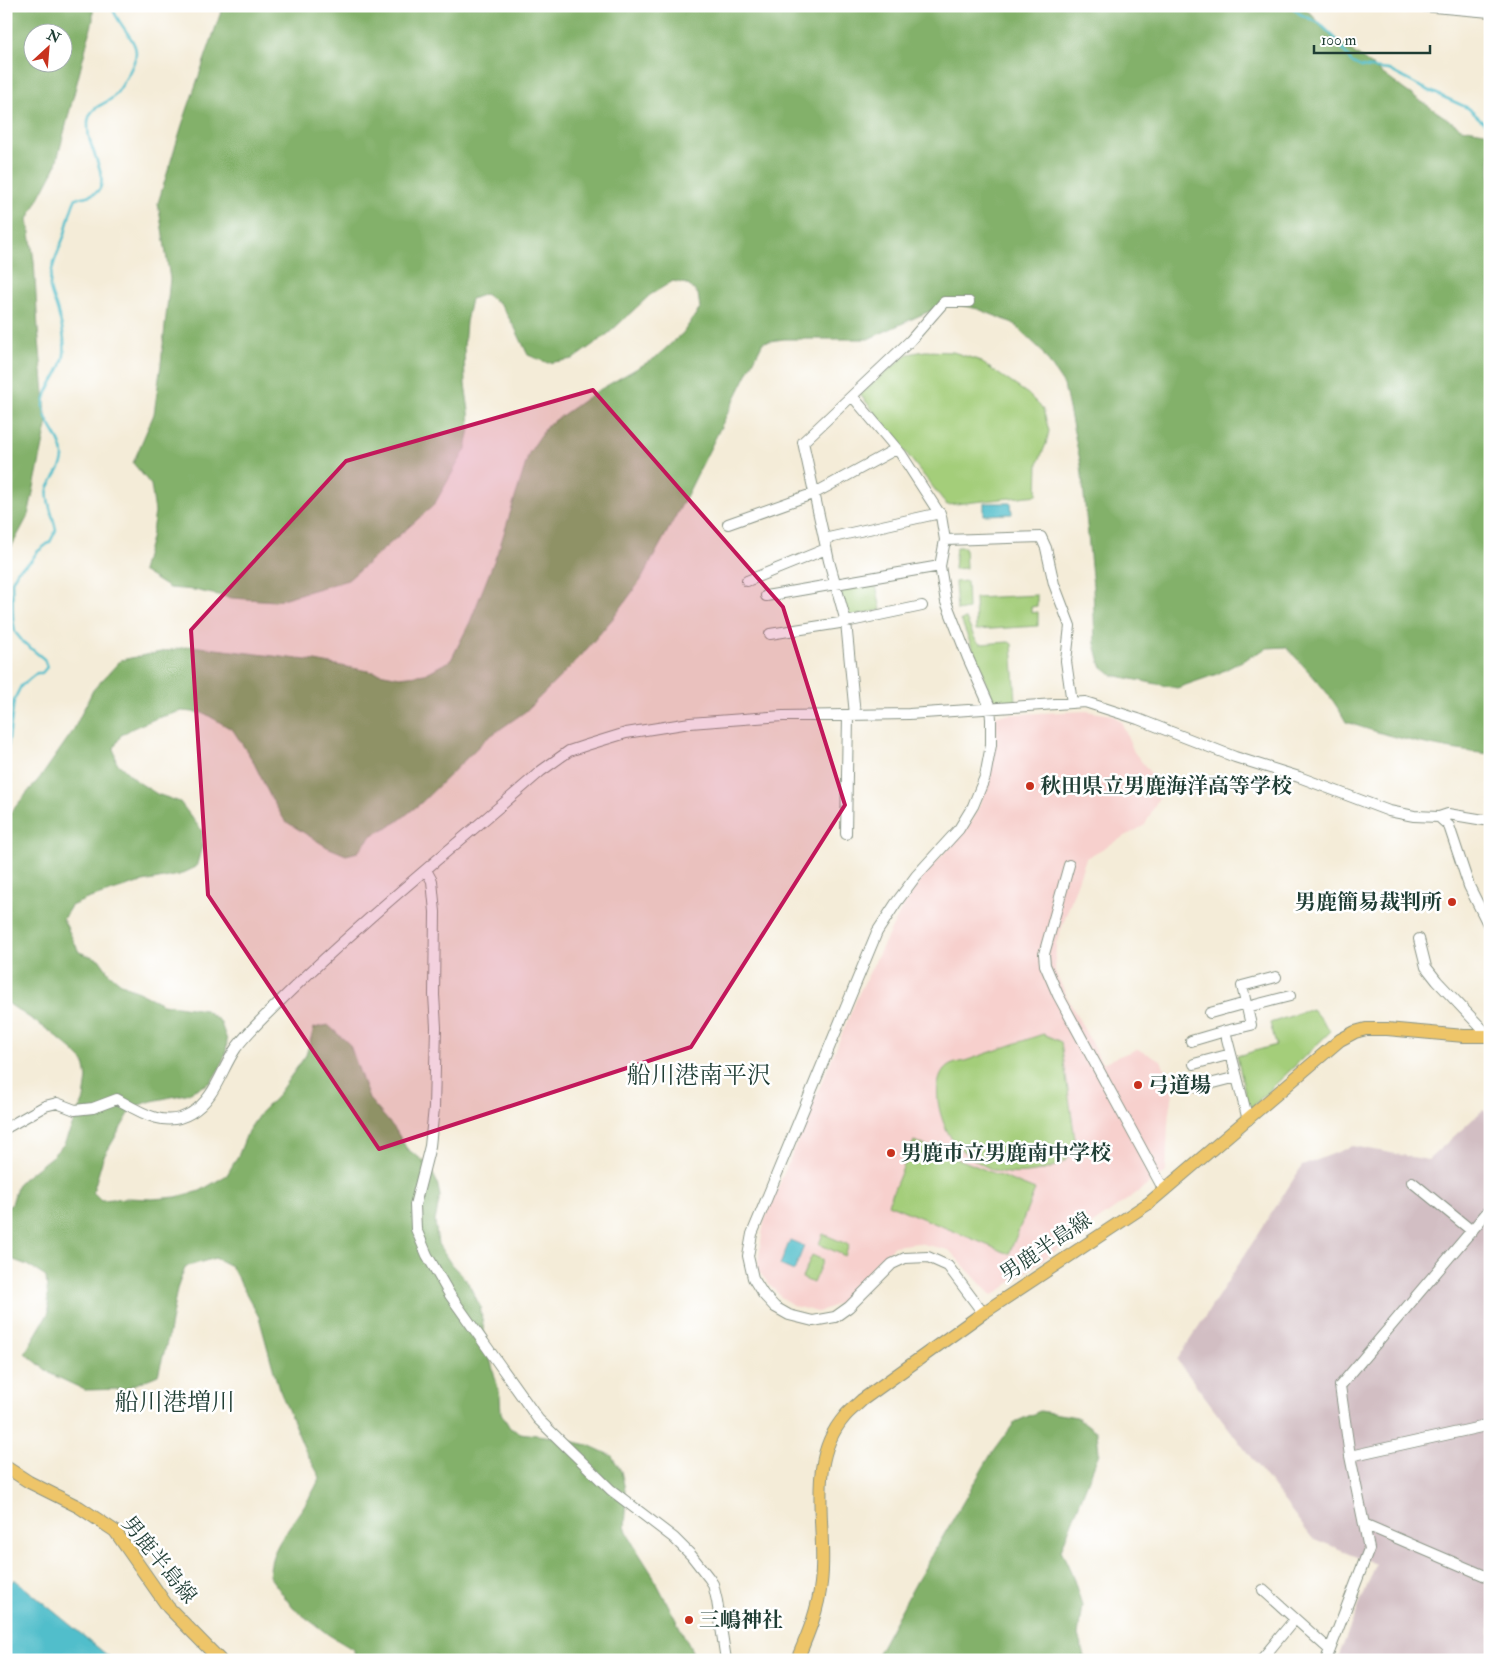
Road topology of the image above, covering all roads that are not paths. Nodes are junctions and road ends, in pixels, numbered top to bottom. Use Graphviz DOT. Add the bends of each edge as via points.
graph roads {
  1 [pos="1422,6"];
  2 [pos="1490,12"];
  3 [pos="969,302"];
  4 [pos="853,396"];
  5 [pos="896,448"];
  6 [pos="815,493"];
  7 [pos="940,513"];
  8 [pos="728,524"];
  9 [pos="945,540"];
  10 [pos="825,544"];
  11 [pos="940,566"];
  12 [pos="747,581"];
  13 [pos="835,583"];
  14 [pos="766,596"];
  15 [pos="922,606"];
  16 [pos="846,622"];
  17 [pos="770,634"];
  18 [pos="1072,703"];
  19 [pos="990,707"];
  20 [pos="851,715"];
  21 [pos="1439,817"];
  22 [pos="1490,820"];
  23 [pos="846,834"];
  24 [pos="1069,865"];
  25 [pos="426,870"];
  26 [pos="1490,928"];
  27 [pos="1419,939"];
  28 [pos="1276,977"];
  29 [pos="1290,996"];
  30 [pos="1246,1005"];
  31 [pos="1210,1012"];
  32 [pos="1225,1031"];
  33 [pos="1489,1035"];
  34 [pos="1191,1041"];
  35 [pos="1231,1054"];
  36 [pos="1194,1064"];
  37 [pos="1237,1077"];
  38 [pos="1198,1087"];
  39 [pos="1248,1120"];
  40 [pos="6,1128"];
  41 [pos="1412,1182"];
  42 [pos="1164,1190"];
  43 [pos="1490,1209"];
  44 [pos="1472,1231"];
  45 [pos="984,1313"];
  46 [pos="1490,1425"];
  47 [pos="1350,1456"];
  48 [pos="6,1467"];
  49 [pos="1364,1524"];
  50 [pos="1490,1578"];
  51 [pos="1263,1590"];
  52 [pos="1295,1619"];
  53 [pos="1328,1655"];
  54 [pos="220,1660"];
  55 [pos="726,1660"];
  56 [pos="797,1660"];
  57 [pos="1261,1660"];
  1 -- 2 [label="street"];
  3 -- 4 [label="street" via="944,302 910,341"];
  4 -- 5 [label="street"];
  4 -- 6 [label="street" via="803,442"];
  5 -- 6 [label="street"];
  5 -- 7 [label="street"];
  6 -- 8 [label="street"];
  6 -- 10 [label="street"];
  7 -- 9 [label="street"];
  7 -- 10 [label="street"];
  9 -- 11 [label="street"];
  9 -- 18 [label="street" via="1041,538 1070,626 1066,661"];
  10 -- 12 [label="street"];
  10 -- 13 [label="street"];
  11 -- 13 [label="street"];
  11 -- 19 [label="street" via="946,602"];
  13 -- 14 [label="street"];
  13 -- 16 [label="street"];
  15 -- 16 [label="street"];
  16 -- 17 [label="street"];
  16 -- 20 [label="street"];
  18 -- 19 [label="street"];
  18 -- 21 [label="street" via="1085,702 1138,719 1389,812"];
  19 -- 20 [label="street"];
  19 -- 45 [label="street" via="991,745 985,777 973,806 959,829 896,902 877,932 752,1234 748,1256 762,1294 775,1307 800,1319 813,1321 835,1317 892,1264 905,1258 928,1258 948,1266"];
  20 -- 23 [label="street"];
  20 -- 25 [label="street" via="690,723 626,733 569,751 541,771"];
  21 -- 22 [label="street" via="1448,814"];
  21 -- 26 [label="street" via="1448,826 1469,886"];
  24 -- 42 [label="street" via="1044,954 1045,965 1058,995"];
  25 -- 40 [label="street" via="296,984 250,1031 235,1050 211,1094 190,1114 175,1119 151,1118 117,1099 94,1108 75,1110 57,1103 45,1106"];
  25 -- 55 [label="street" via="432,881 435,912 434,1108 430,1146 415,1205 416,1228 427,1255 450,1294 538,1419 611,1490 674,1538 709,1578 717,1601"];
  27 -- 33 [label="street" via="1426,967"];
  28 -- 30 [label="street" via="1242,986"];
  29 -- 30 [label="street"];
  30 -- 31 [label="street"];
  30 -- 32 [label="street" via="1251,1024"];
  32 -- 34 [label="street"];
  32 -- 35 [label="street"];
  33 -- 39 [label="main road, 男鹿半島線" via="1387,1029 1355,1032 1340,1040"];
  35 -- 36 [label="street"];
  35 -- 37 [label="street"];
  37 -- 38 [label="street"];
  37 -- 39 [label="street"];
  39 -- 42 [label="main road, 男鹿半島線"];
  41 -- 44 [label="street"];
  42 -- 45 [label="main road, 男鹿半島線"];
  43 -- 44 [label="street"];
  44 -- 47 [label="street" via="1340,1386"];
  45 -- 56 [label="main road, 男鹿半島線" via="862,1400 844,1417 833,1435 825,1454 820,1484 821,1583 814,1622"];
  46 -- 47 [label="street"];
  47 -- 49 [label="street"];
  48 -- 54 [label="main road, 男鹿半島線" via="115,1531 168,1608"];
  49 -- 50 [label="street"];
  49 -- 53 [label="street" via="1369,1549"];
  51 -- 52 [label="street"];
  52 -- 53 [label="street"];
  52 -- 57 [label="street"];
}
